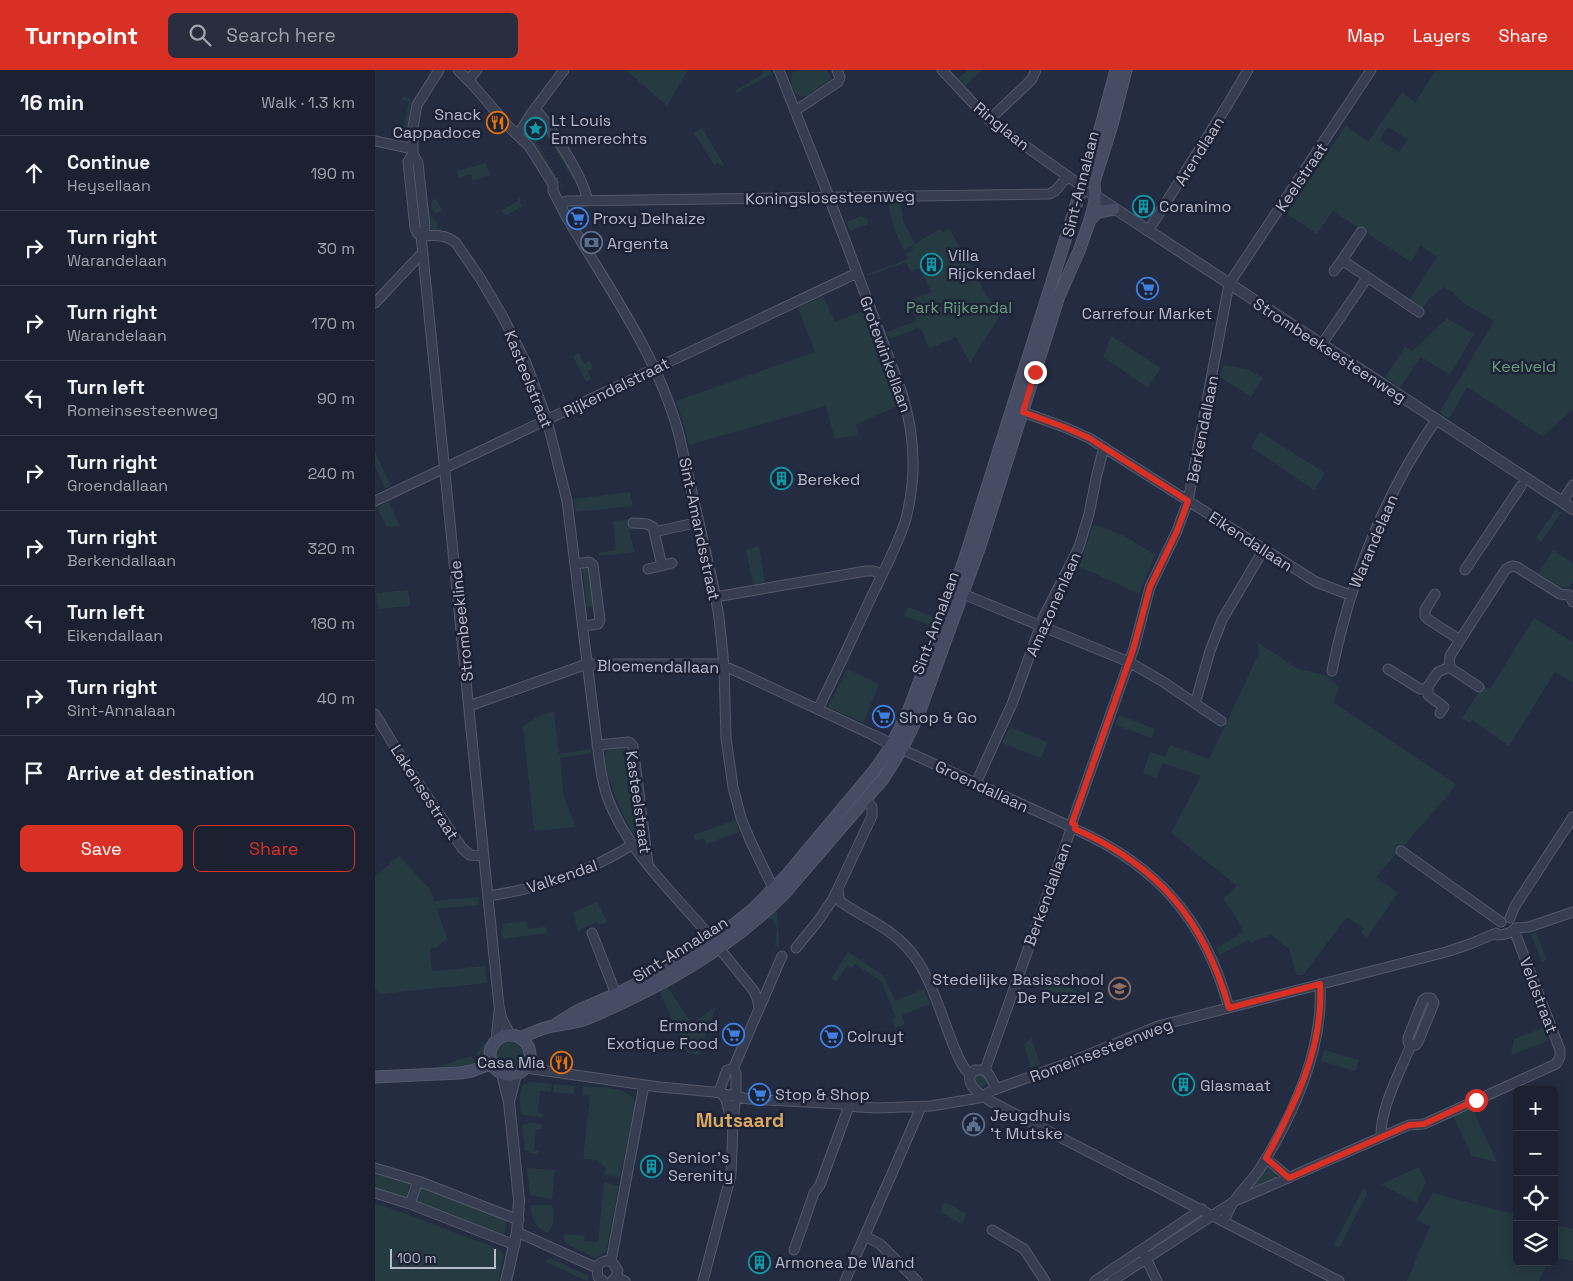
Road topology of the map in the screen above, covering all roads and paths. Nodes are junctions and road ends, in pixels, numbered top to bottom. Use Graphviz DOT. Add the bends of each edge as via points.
graph roads {
  1 [pos="439,70"];
  2 [pos="457,70"];
  3 [pos="477,70"];
  4 [pos="564,70"];
  5 [pos="780,70"];
  6 [pos="837,70"];
  7 [pos="942,70"];
  8 [pos="1036,70"];
  9 [pos="1116,70"];
  10 [pos="1126,70"];
  11 [pos="1248,70"];
  12 [pos="1371,70"];
  13 [pos="468,80"];
  14 [pos="535,109"];
  15 [pos="795,111"];
  16 [pos="989,120"];
  17 [pos="518,135"];
  18 [pos="375,142"];
  19 [pos="413,151"];
  20 [pos="1068,176"];
  21 [pos="1088,191"];
  22 [pos="828,196"];
  23 [pos="587,201"];
  24 [pos="559,203"];
  25 [pos="1114,209"];
  26 [pos="1090,220"];
  27 [pos="1148,230"];
  28 [pos="1361,232"];
  29 [pos="421,236"];
  30 [pos="423,252"];
  31 [pos="1342,260"];
  32 [pos="1334,271"];
  33 [pos="857,273"];
  34 [pos="1367,278"];
  35 [pos="1229,284"];
  36 [pos="375,303"];
  37 [pos="1419,312"];
  38 [pos="1322,344"];
  39 [pos="654,369"];
  40 [pos="1023,412"];
  41 [pos="547,420"];
  42 [pos="1435,420"];
  43 [pos="1104,447"];
  44 [pos="445,468"];
  45 [pos="1573,484"];
  46 [pos="1521,486"];
  47 [pos="375,501"];
  48 [pos="1188,501"];
  49 [pos="1562,502"];
  50 [pos="1573,509"];
  51 [pos="699,522"];
  52 [pos="633,523"];
  53 [pos="654,532"];
  54 [pos="1264,549"];
  55 [pos="672,563"];
  56 [pos="575,564"];
  57 [pos="662,566"];
  58 [pos="648,569"];
  59 [pos="1465,570"];
  60 [pos="882,574"];
  61 [pos="963,594"];
  62 [pos="1435,594"];
  63 [pos="1572,595"];
  64 [pos="1351,596"];
  65 [pos="715,597"];
  66 [pos="583,626"];
  67 [pos="1040,626"];
  68 [pos="1460,640"];
  69 [pos="1129,662"];
  70 [pos="587,664"];
  71 [pos="724,666"];
  72 [pos="1449,667"];
  73 [pos="1388,669"];
  74 [pos="1332,671"];
  75 [pos="1428,687"];
  76 [pos="1479,687"];
  77 [pos="1194,702"];
  78 [pos="469,706"];
  79 [pos="818,709"];
  80 [pos="1440,713"];
  81 [pos="375,714"];
  82 [pos="1221,722"];
  83 [pos="875,736"];
  84 [pos="597,745"];
  85 [pos="897,747"];
  86 [pos="977,783"];
  87 [pos="865,799"];
  88 [pos="1573,817"];
  89 [pos="1071,827"];
  90 [pos="632,845"];
  91 [pos="1401,850"];
  92 [pos="484,856"];
  93 [pos="648,865"];
  94 [pos="838,889"];
  95 [pos="774,890"];
  96 [pos="488,896"];
  97 [pos="1573,912"];
  98 [pos="1505,920"];
  99 [pos="1515,929"];
  100 [pos="592,933"];
  101 [pos="1496,933"];
  102 [pos="716,944"];
  103 [pos="797,948"];
  104 [pos="782,956"];
  105 [pos="1320,984"];
  106 [pos="616,994"];
  107 [pos="499,1006"];
  108 [pos="1229,1008"];
  109 [pos="758,1011"];
  110 [pos="552,1026"];
  111 [pos="535,1033"];
  112 [pos="515,1037"];
  113 [pos="496,1042"];
  114 [pos="1411,1045"];
  115 [pos="529,1049"];
  116 [pos="492,1064"];
  117 [pos="733,1069"];
  118 [pos="985,1070"];
  119 [pos="521,1071"];
  120 [pos="968,1072"];
  121 [pos="502,1074"];
  122 [pos="375,1077"];
  123 [pos="645,1085"];
  124 [pos="997,1089"];
  125 [pos="722,1094"];
  126 [pos="983,1096"];
  127 [pos="736,1097"];
  128 [pos="509,1102"];
  129 [pos="849,1106"];
  130 [pos="921,1107"];
  131 [pos="733,1125"];
  132 [pos="1381,1137"];
  133 [pos="1266,1158"];
  134 [pos="375,1168"];
  135 [pos="1289,1178"];
  136 [pos="418,1181"];
  137 [pos="375,1193"];
  138 [pos="1233,1202"];
  139 [pos="410,1204"];
  140 [pos="1202,1209"];
  141 [pos="1213,1215"];
  142 [pos="519,1220"];
  143 [pos="1224,1221"];
  144 [pos="992,1230"];
  145 [pos="517,1232"];
  146 [pos="865,1236"];
  147 [pos="515,1244"];
  148 [pos="794,1250"];
  149 [pos="1144,1254"];
  150 [pos="611,1261"];
  151 [pos="597,1268"];
  152 [pos="614,1279"];
  153 [pos="506,1281"];
  154 [pos="603,1281"];
  155 [pos="625,1281"];
  156 [pos="703,1281"];
  157 [pos="845,1281"];
  158 [pos="917,1281"];
  159 [pos="1045,1281"];
  160 [pos="1095,1281"];
  161 [pos="1111,1281"];
  162 [pos="1157,1281"];
  163 [pos="1339,1281"];
  1 -- 19 [label="street, Strombeeklinde" via="417,105"];
  2 -- 13 [label="street, Sint-Amandsstraat"];
  3 -- 13 [label="street"];
  4 -- 14 [label="street"];
  5 -- 15 [label="street, Grotewinkellaan"];
  6 -- 15 [label="street" via="838,82"];
  7 -- 16 [label="street, Ringlaan"];
  8 -- 16 [label="street" via="1032,79"];
  9 -- 21 [label="main road, Sint-Annalaan"];
  10 -- 21 [label="main road, Sint-Annalaan" via="1112,125 1094,182"];
  11 -- 27 [label="street, Arendlaan"];
  12 -- 35 [label="street, Keelstraat"];
  13 -- 17 [label="street, Sint-Amandsstraat"];
  14 -- 17 [label="street"];
  14 -- 23 [label="street" via="575,171"];
  15 -- 22 [label="street, Grotewinkellaan"];
  16 -- 20 [label="street, Ringlaan"];
  17 -- 24 [label="street, Sint-Amandsstraat" via="529,146 553,184"];
  18 -- 19 [label="street"];
  19 -- 29 [label="street, Strombeeklinde" via="418,164 425,227"];
  20 -- 21 [label="street"];
  20 -- 22 [label="street, Koningslosesteenweg" via="1049,194"];
  21 -- 25 [label="street, Strombeeksesteenweg"];
  21 -- 26 [label="main road, Sint-Annalaan" via="1094,204"];
  21 -- 85 [label="main road, Sint-Annalaan" via="972,538"];
  22 -- 23 [label="street, Koningslosesteenweg"];
  22 -- 33 [label="street, Grotewinkellaan"];
  23 -- 24 [label="street, Koningslosesteenweg"];
  24 -- 39 [label="street, Sint-Amandsstraat"];
  25 -- 26 [label="main road" via="1098,212"];
  25 -- 27 [label="street, Strombeeksesteenweg"];
  26 -- 40 [label="main road, Sint-Annalaan" via="1059,296"];
  27 -- 35 [label="street, Strombeeksesteenweg"];
  28 -- 31 [label="street"];
  29 -- 30 [label="street, Strombeeklinde"];
  29 -- 41 [label="street, Kasteelstraat" via="446,237 456,243 464,254 526,363"];
  30 -- 36 [label="street"];
  30 -- 44 [label="street, Strombeeklinde"];
  31 -- 32 [label="street"];
  31 -- 34 [label="street"];
  33 -- 39 [label="street, Rijkendalstraat"];
  33 -- 60 [label="street, Grotewinkellaan" via="902,394 912,438 913,470 908,509"];
  34 -- 37 [label="street"];
  34 -- 38 [label="street"];
  35 -- 38 [label="street, Strombeeksesteenweg"];
  35 -- 48 [label="street, Berkendallaan"];
  38 -- 42 [label="street, Strombeeksesteenweg"];
  39 -- 41 [label="street, Rijkendalstraat"];
  39 -- 51 [label="street, Sint-Amandsstraat" via="677,428"];
  40 -- 43 [label="street, Eikendallaan"];
  40 -- 61 [label="main road, Sint-Annalaan"];
  41 -- 44 [label="street, Rijkendalstraat"];
  41 -- 56 [label="street, Kasteelstraat" via="567,500"];
  42 -- 49 [label="street, Strombeeksesteenweg"];
  42 -- 64 [label="street, Warandelaan" via="1383,514"];
  43 -- 48 [label="street, Eikendallaan"];
  43 -- 67 [label="street, Amazonenlaan" via="1081,540"];
  44 -- 47 [label="street, Rijkendalstraat"];
  44 -- 78 [label="street, Strombeeklinde"];
  45 -- 49 [label="street"];
  46 -- 59 [label="street"];
  48 -- 54 [label="street, Eikendallaan"];
  48 -- 69 [label="street, Berkendallaan" via="1151,582"];
  49 -- 50 [label="street, Strombeeksesteenweg"];
  51 -- 53 [label="street"];
  51 -- 65 [label="street, Sint-Amandsstraat"];
  52 -- 53 [label="street" via="649,525"];
  53 -- 57 [label="street"];
  54 -- 64 [label="street, Eikendallaan" via="1316,582"];
  54 -- 77 [label="street" via="1222,620"];
  55 -- 57 [label="street"];
  56 -- 66 [label="street, Kasteelstraat"];
  56 -- 66 [label="street" via="593,564 599,623"];
  57 -- 58 [label="street"];
  60 -- 65 [label="street" via="866,570"];
  60 -- 79 [label="street, Grotewinkellaan"];
  61 -- 67 [label="street"];
  61 -- 85 [label="main road, Sint-Annalaan" via="918,716"];
  62 -- 68 [label="street" via="1425,616"];
  63 -- 68 [label="street" via="1560,594 1512,566 1506,569"];
  64 -- 74 [label="street, Warandelaan"];
  65 -- 71 [label="street, Sint-Amandsstraat"];
  66 -- 70 [label="street, Kasteelstraat"];
  67 -- 69 [label="street"];
  67 -- 86 [label="street, Amazonenlaan" via="1012,704"];
  68 -- 72 [label="street"];
  69 -- 77 [label="street"];
  69 -- 89 [label="street, Berkendallaan"];
  70 -- 71 [label="street, Bloemendallaan"];
  70 -- 78 [label="street, Bloemendallaan"];
  70 -- 84 [label="street, Kasteelstraat"];
  71 -- 79 [label="street, Bloemendallaan"];
  71 -- 95 [label="street, Sint-Amandsstraat" via="725,738 733,787 741,818"];
  72 -- 75 [label="street" via="1438,672"];
  72 -- 76 [label="street"];
  73 -- 75 [label="street" via="1420,689"];
  75 -- 80 [label="street" via="1428,695 1444,706"];
  77 -- 82 [label="street"];
  78 -- 92 [label="street, Strombeeklinde"];
  79 -- 83 [label="street, Bloemendallaan"];
  81 -- 92 [label="street, Lakensestraat" via="462,848 470,855"];
  83 -- 85 [label="street, Bloemendallaan"];
  84 -- 90 [label="street, Kasteelstraat" via="608,799"];
  84 -- 93 [label="street, Kasteelstraat" via="629,742 633,746"];
  85 -- 86 [label="street, Groendallaan"];
  85 -- 87 [label="main road, Sint-Annalaan" via="883,779"];
  85 -- 95 [label="main road, Sint-Annalaan"];
  86 -- 89 [label="street, Groendallaan"];
  87 -- 94 [label="street" via="872,807 872,816"];
  87 -- 102 [label="main road, Sint-Annalaan" via="769,909"];
  88 -- 98 [label="street"];
  89 -- 108 [label="street, Groendallaan" via="1121,853 1172,896 1208,950"];
  89 -- 118 [label="street, Berkendallaan"];
  90 -- 93 [label="street, Kasteelstraat"];
  90 -- 96 [label="street, Valkendal" via="565,878"];
  91 -- 98 [label="street"];
  92 -- 96 [label="street, Strombeeklinde"];
  93 -- 102 [label="street, Kasteelstraat"];
  94 -- 103 [label="street"];
  94 -- 120 [label="street" via="841,902 892,932 916,959"];
  95 -- 102 [label="main road, Sint-Annalaan"];
  96 -- 107 [label="street, Strombeeklinde"];
  97 -- 99 [label="street, Romeinsesteenweg"];
  98 -- 99 [label="street" via="1515,921"];
  98 -- 101 [label="street" via="1496,928"];
  99 -- 101 [label="street, Romeinsesteenweg" via="1500,935"];
  99 -- 132 [label="street, Veldstraat" via="1559,1050 1559,1060 1553,1066 1424,1124 1409,1125"];
  100 -- 106 [label="street"];
  101 -- 105 [label="street, Romeinsesteenweg" via="1458,948"];
  102 -- 106 [label="main road, Sint-Annalaan"];
  102 -- 109 [label="street, Kasteelstraat" via="754,991 759,1003"];
  102 -- 110 [label="main road, Sint-Annalaan" via="656,986 628,1000 578,1022"];
  104 -- 109 [label="street"];
  105 -- 108 [label="street, Romeinsesteenweg"];
  105 -- 133 [label="street" via="1316,1037 1304,1081"];
  106 -- 110 [label="main road, Sint-Annalaan"];
  107 -- 112 [label="street, Strombeeklinde" via="502,1019"];
  107 -- 113 [label="street, Strombeeklinde"];
  108 -- 124 [label="street, Romeinsesteenweg" via="1158,1026"];
  109 -- 117 [label="street"];
  110 -- 111 [label="main road, Sint-Annalaan"];
  111 -- 112 [label="main road, Sint-Annalaan"];
  111 -- 115 [label="main road"];
  112 -- 113 [label="main road" via="505,1036"];
  112 -- 115 [label="main road"];
  113 -- 116 [label="main road" via="491,1054"];
  114 -- 114 [label="street" via="1408,1038 1423,1000 1431,998 1434,1003 1419,1041"];
  114 -- 132 [label="street" via="1384,1113"];
  115 -- 119 [label="main road" via="530,1058"];
  116 -- 121 [label="main road"];
  116 -- 122 [label="main road" via="464,1073"];
  117 -- 125 [label="street" via="726,1072 720,1087"];
  117 -- 127 [label="street" via="736,1073"];
  118 -- 120 [label="street"];
  118 -- 124 [label="street"];
  119 -- 121 [label="main road"];
  119 -- 123 [label="street, Romeinsesteenweg"];
  119 -- 128 [label="street"];
  120 -- 126 [label="street" via="971,1086"];
  121 -- 128 [label="street"];
  123 -- 125 [label="street, Romeinsesteenweg"];
  123 -- 150 [label="street"];
  124 -- 126 [label="street, Romeinsesteenweg"];
  125 -- 127 [label="street, Romeinsesteenweg"];
  125 -- 131 [label="street"];
  126 -- 130 [label="street, Romeinsesteenweg"];
  126 -- 140 [label="street"];
  127 -- 129 [label="street, Romeinsesteenweg"];
  127 -- 131 [label="street"];
  128 -- 142 [label="street"];
  129 -- 130 [label="street, Romeinsesteenweg"];
  129 -- 148 [label="street"];
  130 -- 146 [label="street"];
  131 -- 156 [label="street" via="729,1183"];
  132 -- 135 [label="street"];
  133 -- 135 [label="street"];
  133 -- 138 [label="street"];
  134 -- 136 [label="street"];
  135 -- 138 [label="street"];
  136 -- 139 [label="street"];
  136 -- 142 [label="street"];
  137 -- 139 [label="street"];
  138 -- 141 [label="street"];
  138 -- 143 [label="street"];
  139 -- 147 [label="street"];
  140 -- 141 [label="street"];
  140 -- 149 [label="street"];
  141 -- 143 [label="street"];
  141 -- 149 [label="street"];
  142 -- 145 [label="street"];
  143 -- 163 [label="street"];
  144 -- 159 [label="street" via="1024,1250"];
  145 -- 147 [label="street"];
  145 -- 151 [label="street"];
  146 -- 157 [label="street"];
  146 -- 158 [label="street" via="880,1244"];
  147 -- 153 [label="street"];
  149 -- 160 [label="street"];
  149 -- 161 [label="street"];
  149 -- 162 [label="street"];
  150 -- 151 [label="street" via="602,1262"];
  150 -- 152 [label="street" via="617,1268"];
  151 -- 154 [label="street" via="597,1274"];
  152 -- 155 [label="street"];
}
